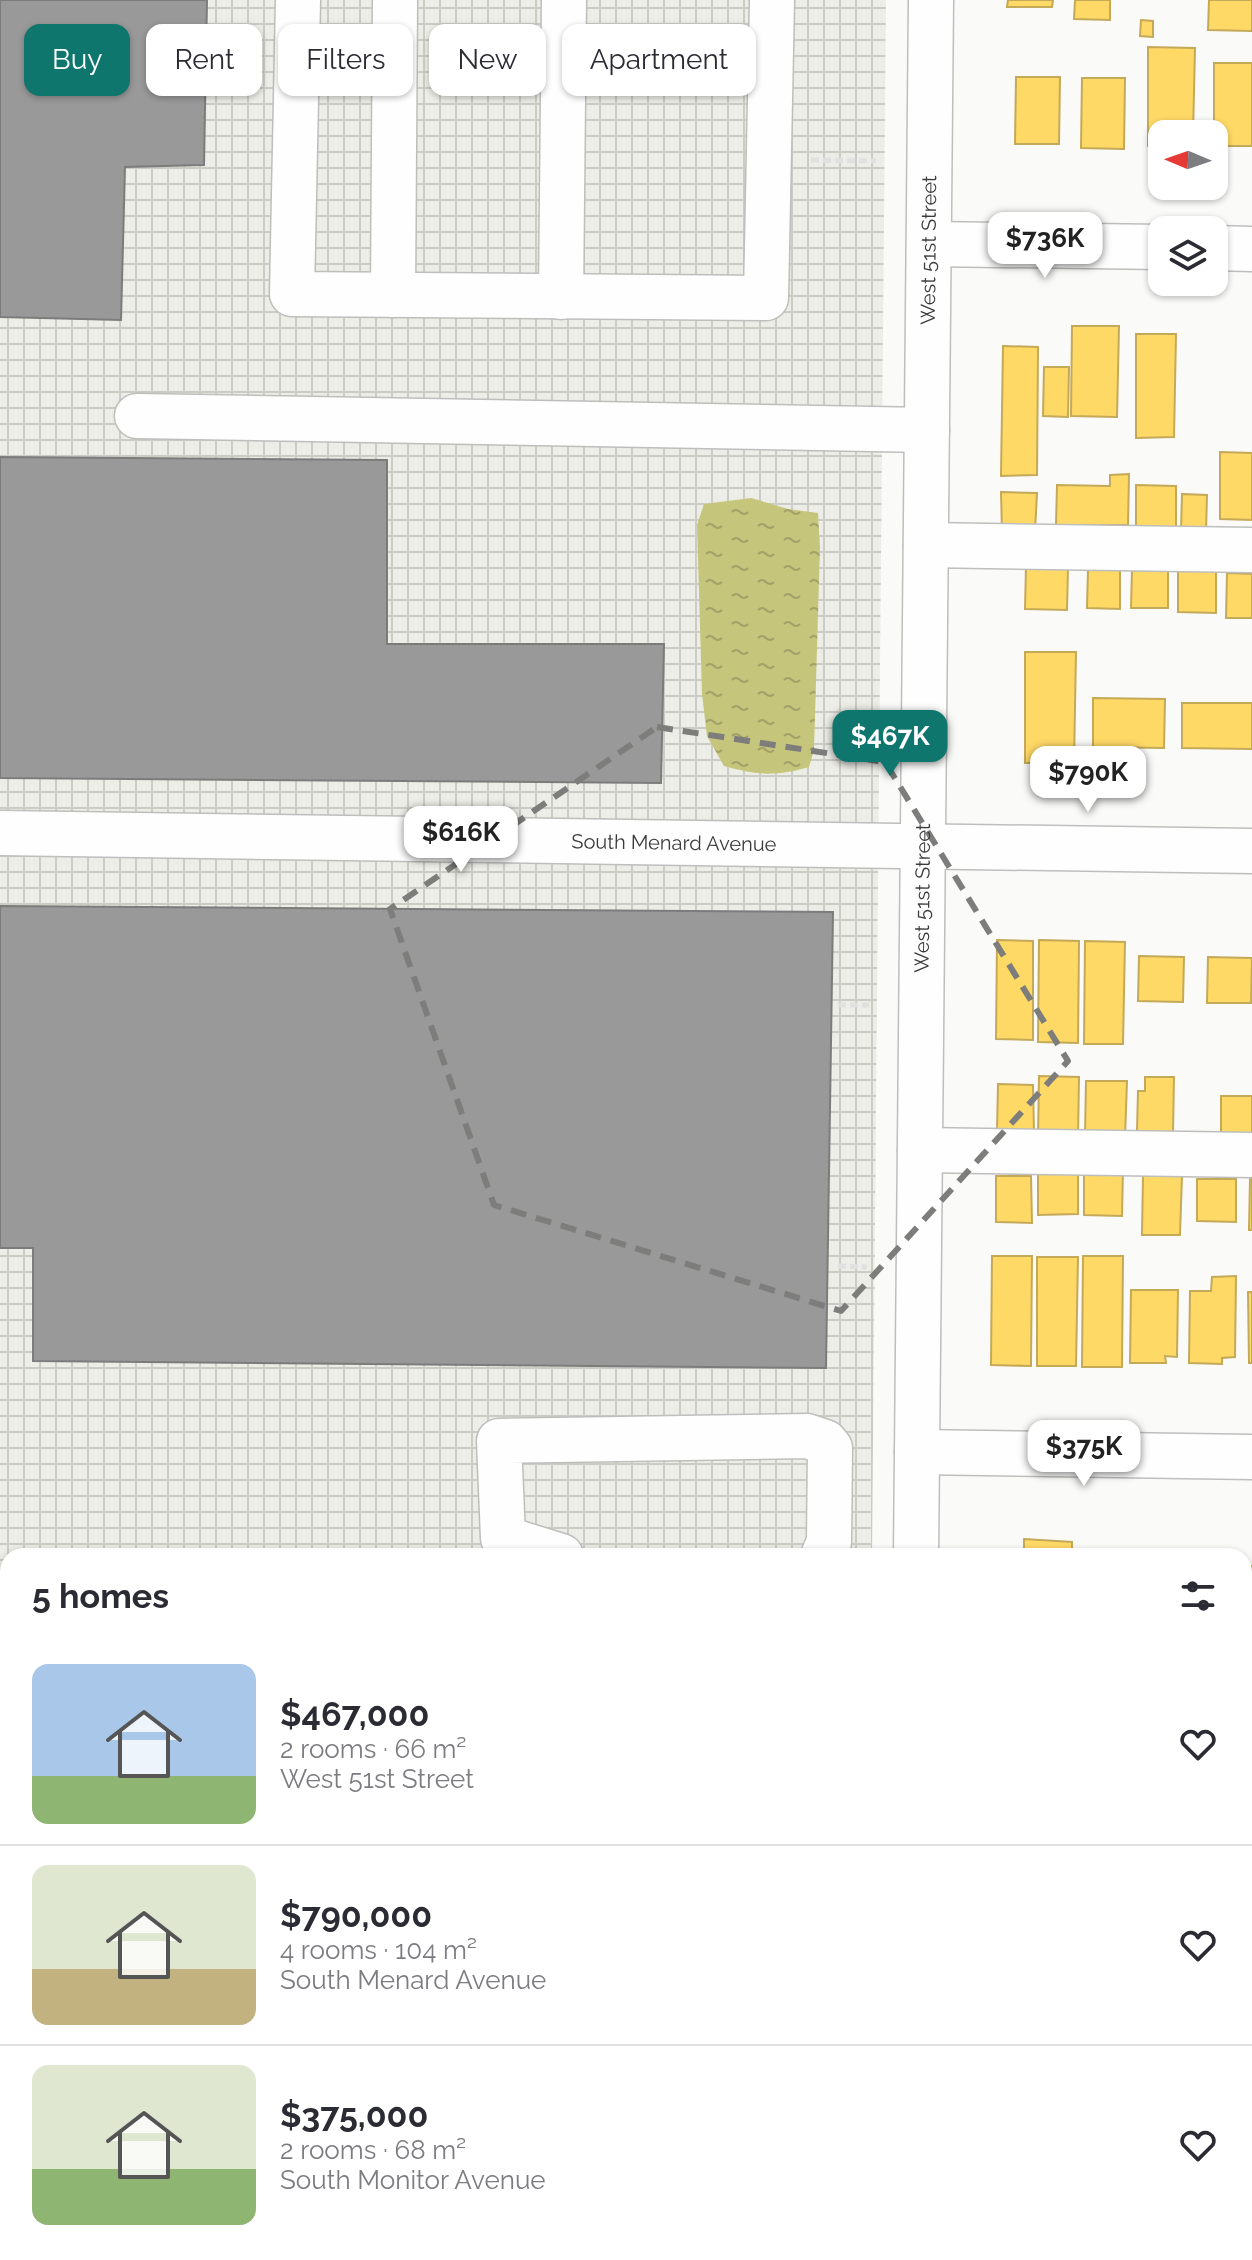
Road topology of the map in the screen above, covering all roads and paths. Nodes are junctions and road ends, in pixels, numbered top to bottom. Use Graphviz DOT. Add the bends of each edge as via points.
graph roads {
  1 [pos="298,0"];
  2 [pos="395,0"];
  3 [pos="564,0"];
  4 [pos="772,0"];
  5 [pos="931,0"];
  6 [pos="804,160"];
  7 [pos="876,161"];
  8 [pos="929,244"];
  9 [pos="1148,247"];
  10 [pos="1228,248"];
  11 [pos="1252,249"];
  12 [pos="393,295"];
  13 [pos="561,297"];
  14 [pos="137,416"];
  15 [pos="927,430"];
  16 [pos="926,545"];
  17 [pos="1252,550"];
  18 [pos="0,833"];
  19 [pos="923,846"];
  20 [pos="1252,851"];
  21 [pos="838,1005"];
  22 [pos="869,1005"];
  23 [pos="920,1150"];
  24 [pos="1252,1155"];
  25 [pos="838,1266"];
  26 [pos="867,1267"];
  27 [pos="917,1452"];
  28 [pos="1252,1457"];
  29 [pos="535,1548"];
  30 [pos="826,1548"];
  31 [pos="916,1548"];
  1 -- 12 [label="street" via="292,294"];
  2 -- 12 [label="street"];
  3 -- 13 [label="street"];
  4 -- 13 [label="street" via="766,298"];
  5 -- 8 [label="street, West 51st Street"];
  6 -- 7 [label="path"];
  8 -- 9 [label="street"];
  8 -- 15 [label="street, West 51st Street"];
  10 -- 11 [label="street"];
  12 -- 13 [label="street"];
  14 -- 15 [label="street"];
  15 -- 16 [label="street, West 51st Street"];
  16 -- 17 [label="street"];
  16 -- 19 [label="street, West 51st Street"];
  18 -- 19 [label="street, South Menard Avenue"];
  19 -- 20 [label="street, South Menard Avenue"];
  19 -- 23 [label="street, West 51st Street"];
  21 -- 22 [label="path"];
  23 -- 24 [label="street"];
  23 -- 27 [label="street, West 51st Street"];
  25 -- 26 [label="path"];
  27 -- 28 [label="street"];
  27 -- 31 [label="street, West 51st Street"];
  29 -- 30 [label="street" via="503,1538 499,1441 807,1436 830,1448"];
}
